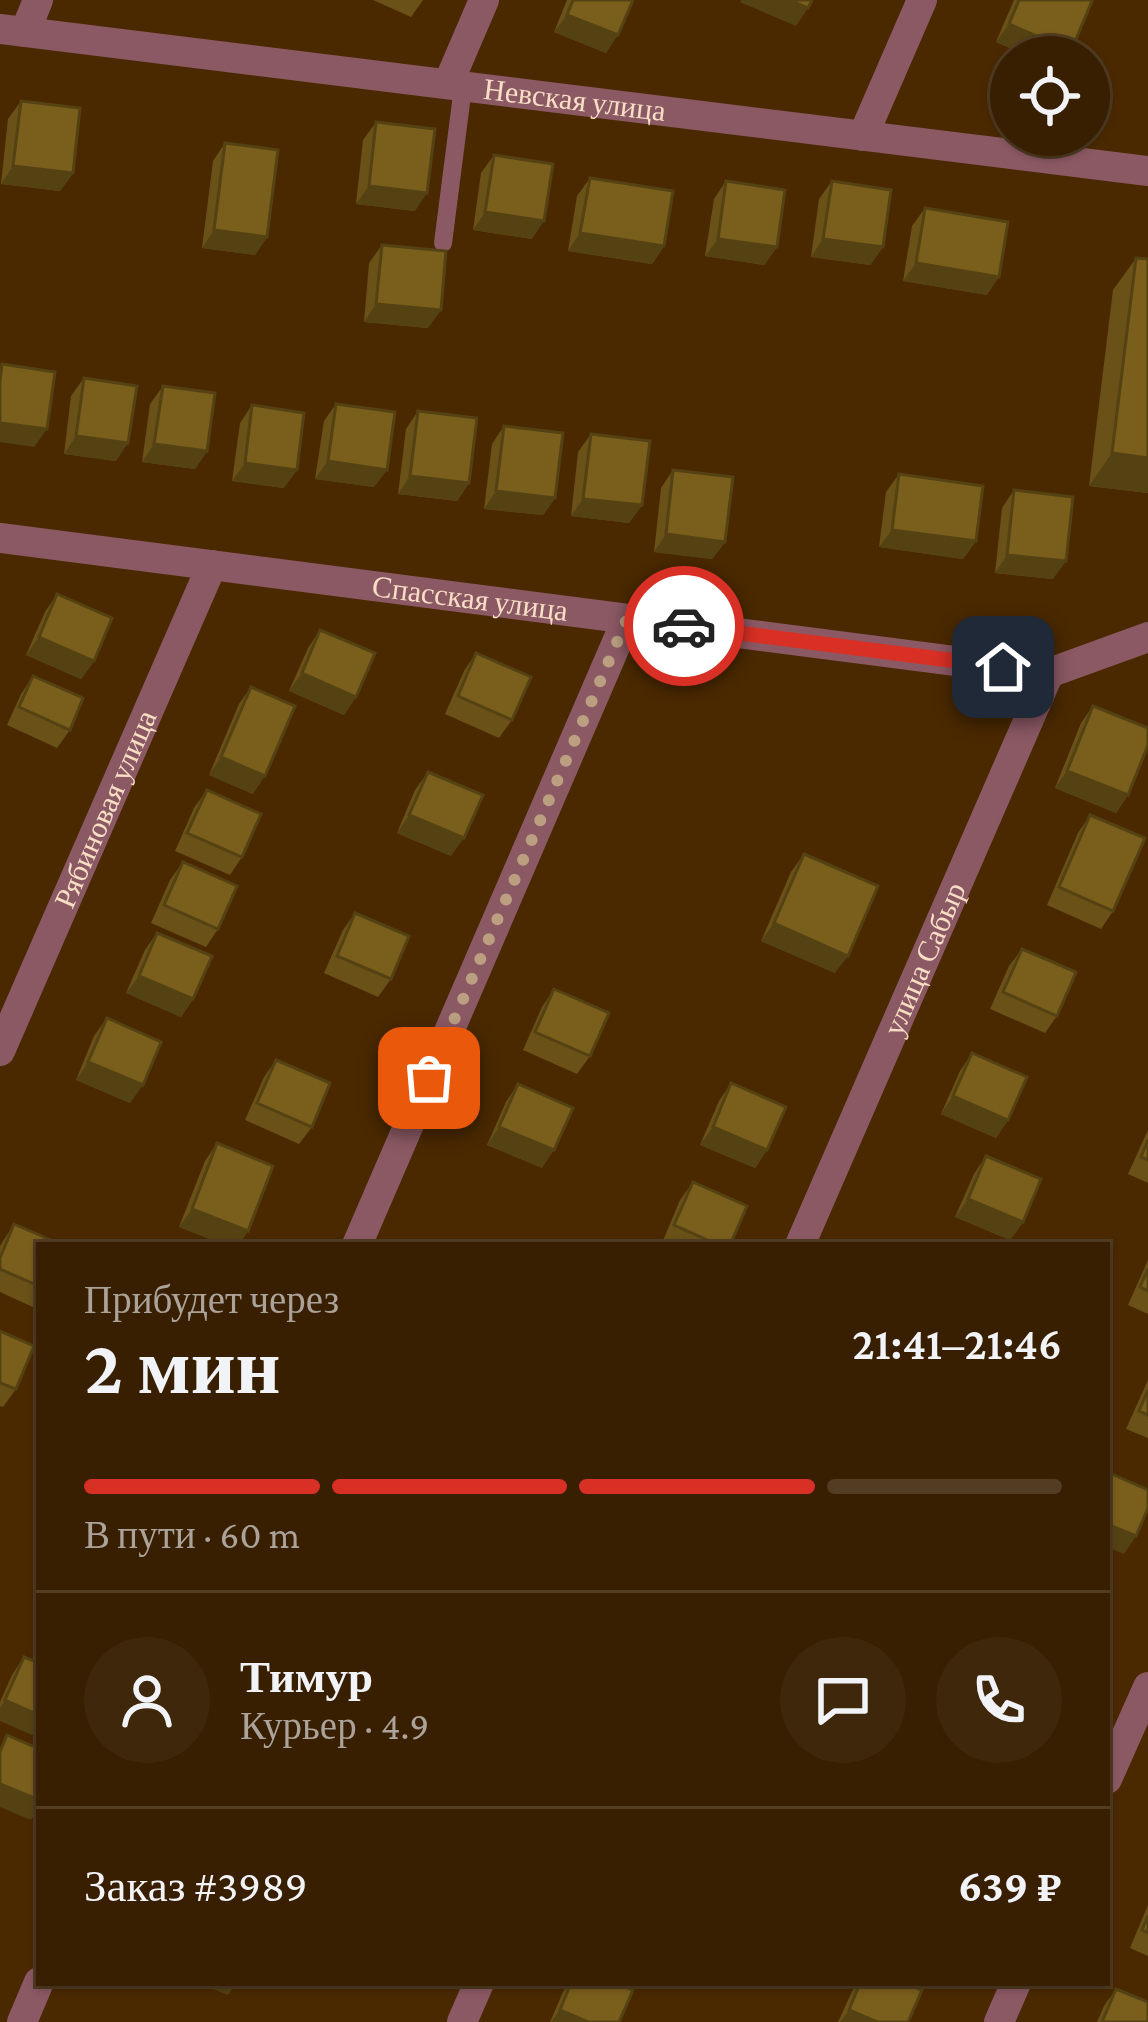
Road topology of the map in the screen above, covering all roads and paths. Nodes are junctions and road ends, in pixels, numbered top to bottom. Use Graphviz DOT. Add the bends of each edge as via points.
graph roads {
  1 [pos="38,0"];
  2 [pos="484,0"];
  3 [pos="922,0"];
  4 [pos="12,31"];
  5 [pos="455,86"];
  6 [pos="863,136"];
  7 [pos="1148,171"];
  8 [pos="443,243"];
  9 [pos="0,538"];
  10 [pos="212,566"];
  11 [pos="627,619"];
  12 [pos="1148,637"];
  13 [pos="1049,673"];
  14 [pos="0,1051"];
  15 [pos="358,1242"];
  16 [pos="801,1242"];
  17 [pos="1148,1687"];
  18 [pos="1110,1772"];
  19 [pos="37,1986"];
  20 [pos="477,1986"];
  21 [pos="1015,1986"];
  22 [pos="22,2022"];
  23 [pos="462,2022"];
  24 [pos="999,2022"];
  1 -- 4 [label="street"];
  2 -- 5 [label="street"];
  3 -- 6 [label="street"];
  4 -- 5 [label="street, Невская улица"];
  5 -- 6 [label="street, Невская улица"];
  5 -- 8 [label="lane"];
  6 -- 7 [label="street, Невская улица"];
  9 -- 10 [label="street, Спасская улица"];
  10 -- 11 [label="street, Спасская улица"];
  10 -- 14 [label="street, Рябиновая улица"];
  11 -- 13 [label="street, Спасская улица"];
  11 -- 15 [label="street"];
  12 -- 13 [label="street, Спасская улица"];
  13 -- 16 [label="street, улица Сабыр"];
  17 -- 18 [label="street"];
  19 -- 22 [label="street"];
  20 -- 23 [label="street"];
  21 -- 24 [label="street"];
}
